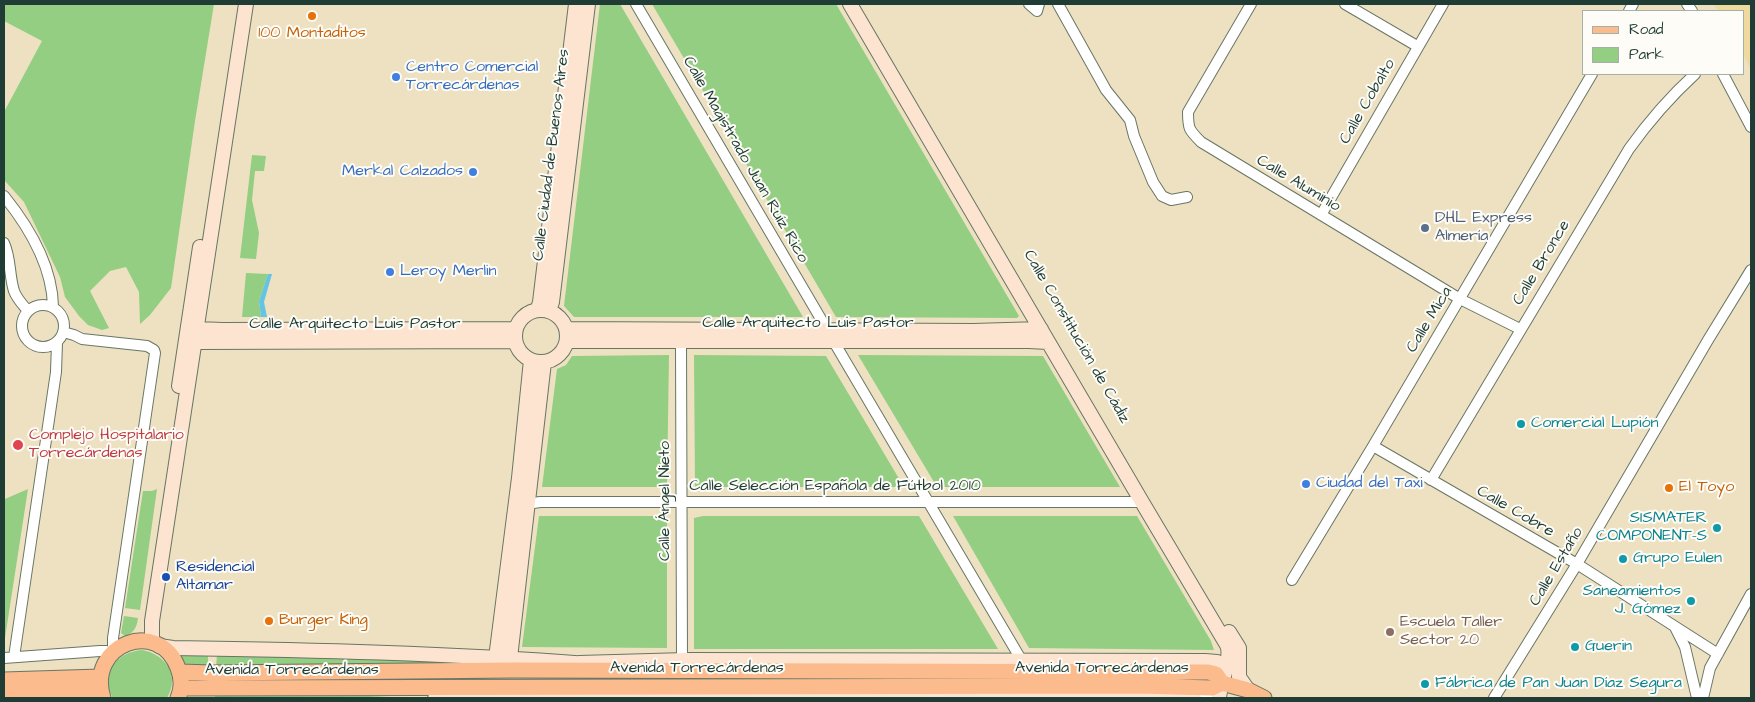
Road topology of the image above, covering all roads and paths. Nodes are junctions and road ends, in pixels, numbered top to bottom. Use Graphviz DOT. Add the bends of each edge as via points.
graph roads {
  1 [pos="237,4"];
  2 [pos="246,4"];
  3 [pos="576,4"];
  4 [pos="588,4"];
  5 [pos="636,4"];
  6 [pos="850,4"];
  7 [pos="860,4"];
  8 [pos="1029,4"];
  9 [pos="1039,4"];
  10 [pos="1058,4"];
  11 [pos="1252,4"];
  12 [pos="1345,4"];
  13 [pos="1443,4"];
  14 [pos="1417,46"];
  15 [pos="1591,75"];
  16 [pos="1694,75"];
  17 [pos="1724,75"];
  18 [pos="1751,127"];
  19 [pos="4,196"];
  20 [pos="1187,196"];
  21 [pos="1321,215"];
  22 [pos="4,243"];
  23 [pos="1751,270"];
  24 [pos="1460,299"];
  25 [pos="53,306"];
  26 [pos="544,310"];
  27 [pos="28,311"];
  28 [pos="1041,329"];
  29 [pos="1520,329"];
  30 [pos="63,332"];
  31 [pos="196,335"];
  32 [pos="516,335"];
  33 [pos="567,335"];
  34 [pos="831,337"];
  35 [pos="57,342"];
  36 [pos="681,342"];
  37 [pos="1048,342"];
  38 [pos="538,361"];
  39 [pos="1373,446"];
  40 [pos="1431,480"];
  41 [pos="681,502"];
  42 [pos="928,502"];
  43 [pos="1142,502"];
  44 [pos="527,504"];
  45 [pos="1577,564"];
  46 [pos="1292,580"];
  47 [pos="1751,594"];
  48 [pos="1675,626"];
  49 [pos="150,643"];
  50 [pos="112,653"];
  51 [pos="1718,654"];
  52 [pos="9,658"];
  53 [pos="503,658"];
  54 [pos="1022,661"];
  55 [pos="676,666"];
  56 [pos="180,672"];
  57 [pos="4,680"];
  58 [pos="1219,684"];
  59 [pos="101,689"];
  60 [pos="1248,690"];
  61 [pos="180,693"];
  62 [pos="4,694"];
  63 [pos="435,698"];
  64 [pos="503,698"];
  65 [pos="713,698"];
  66 [pos="850,698"];
  67 [pos="1033,698"];
  68 [pos="1194,698"];
  69 [pos="1264,698"];
  70 [pos="1494,698"];
  71 [pos="1697,698"];
  72 [pos="1703,698"];
  1 -- 49 [label="street" via="143,629"];
  2 -- 31 [label="street"];
  3 -- 26 [label="street, Calle Ciudad de Buenos Aires" via="541,296"];
  4 -- 26 [label="street, Calle Ciudad de Buenos Aires" via="552,302"];
  5 -- 34 [label="street, Calle Magistrado Juan Ruíz Rico"];
  6 -- 28 [label="street, Calle Constitución de Cádiz"];
  7 -- 60 [label="street, Calle Constitución de Cádiz" via="1239,648 1239,677"];
  8 -- 9 [label="street" via="1037,11"];
  10 -- 20 [label="street" via="1106,90 1130,120 1134,136 1162,196 1171,200"];
  11 -- 21 [label="street, Calle Aluminio" via="1188,112 1188,126 1201,142"];
  12 -- 14 [label="street"];
  13 -- 14 [label="street, Calle Cobalto"];
  14 -- 21 [label="street, Calle Cobalto"];
  15 -- 24 [label="street, Calle Mica"];
  16 -- 29 [label="street, Calle Bronce" via="1648,122 1629,149"];
  17 -- 18 [label="street"];
  19 -- 25 [label="street" via="27,228 47,269"];
  21 -- 24 [label="street, Calle Aluminio"];
  22 -- 27 [label="street" via="14,291"];
  23 -- 45 [label="street, Calle Estaño"];
  24 -- 29 [label="street, Calle Aluminio"];
  24 -- 39 [label="street, Calle Mica"];
  25 -- 27 [label="street" via="45,304"];
  25 -- 30 [label="street" via="63,317"];
  26 -- 32 [label="street" via="524,316"];
  26 -- 33 [label="street" via="557,314 564,321"];
  27 -- 35 [label="street" via="22,327 29,342 45,347"];
  28 -- 34 [label="street, Calle Arquitecto Luis Pastor"];
  28 -- 37 [label="street, Calle Constitución de Cádiz"];
  29 -- 40 [label="street, Calle Bronce"];
  30 -- 35 [label="street"];
  30 -- 50 [label="street" via="82,339 147,346 154,350"];
  31 -- 32 [label="street, Calle Arquitecto Luis Pastor"];
  31 -- 49 [label="street"];
  32 -- 38 [label="street" via="518,349 524,356"];
  33 -- 34 [label="street, Calle Arquitecto Luis Pastor"];
  33 -- 36 [label="street, Calle Arquitecto Luis Pastor"];
  33 -- 38 [label="street" via="559,356"];
  34 -- 36 [label="street, Calle Arquitecto Luis Pastor"];
  34 -- 37 [label="street, Calle Arquitecto Luis Pastor"];
  34 -- 42 [label="street, Calle Magistrado Juan Ruíz Rico"];
  35 -- 52 [label="street" via="56,372"];
  36 -- 41 [label="street, Calle Ángel Nieto"];
  37 -- 43 [label="street, Calle Constitución de Cádiz"];
  38 -- 44 [label="street"];
  38 -- 53 [label="street" via="531,374"];
  39 -- 40 [label="street, Calle Cobre"];
  39 -- 46 [label="street, Calle Mica"];
  40 -- 45 [label="street, Calle Cobre"];
  41 -- 42 [label="street, Calle Selección Española de Fútbol 2010"];
  41 -- 44 [label="street, Calle Selección Española de Fútbol 2010"];
  41 -- 55 [label="street, Calle Ángel Nieto"];
  42 -- 43 [label="street, Calle Selección Española de Fútbol 2010"];
  42 -- 54 [label="street, Calle Magistrado Juan Ruíz Rico"];
  43 -- 58 [label="street, Calle Constitución de Cádiz" via="1230,652"];
  44 -- 53 [label="street"];
  45 -- 48 [label="street, Calle Cobre"];
  45 -- 70 [label="street, Calle Estaño"];
  47 -- 51 [label="street"];
  48 -- 51 [label="street, Calle Cobre"];
  48 -- 71 [label="street" via="1685,647"];
  49 -- 50 [label="main road" via="124,644"];
  49 -- 53 [label="street, Avenida Torrecárdenas" via="173,648"];
  49 -- 56 [label="main road" via="173,658"];
  50 -- 52 [label="street" via="100,651"];
  50 -- 59 [label="main road" via="104,664"];
  51 -- 72 [label="street" via="1710,668"];
  53 -- 55 [label="street, Avenida Torrecárdenas"];
  54 -- 55 [label="street, Avenida Torrecárdenas"];
  54 -- 58 [label="street, Avenida Torrecárdenas" via="1204,661"];
  55 -- 56 [label="main road, Avenida Torrecárdenas"];
  55 -- 58 [label="main road, Avenida Torrecárdenas" via="1208,672"];
  56 -- 61 [label="main road"];
  57 -- 59 [label="main road"];
  58 -- 60 [label="main road"];
  58 -- 61 [label="main road, Avenida Torrecárdenas"];
  58 -- 68 [label="street, Avenida Torrecárdenas"];
  59 -- 62 [label="main road"];
  60 -- 69 [label="main road"];
  63 -- 64 [label="street, Avenida Torrecárdenas"];
  64 -- 65 [label="street, Avenida Torrecárdenas"];
  65 -- 66 [label="street, Avenida Torrecárdenas"];
  66 -- 67 [label="street, Avenida Torrecárdenas"];
  67 -- 68 [label="street, Avenida Torrecárdenas"];
}
